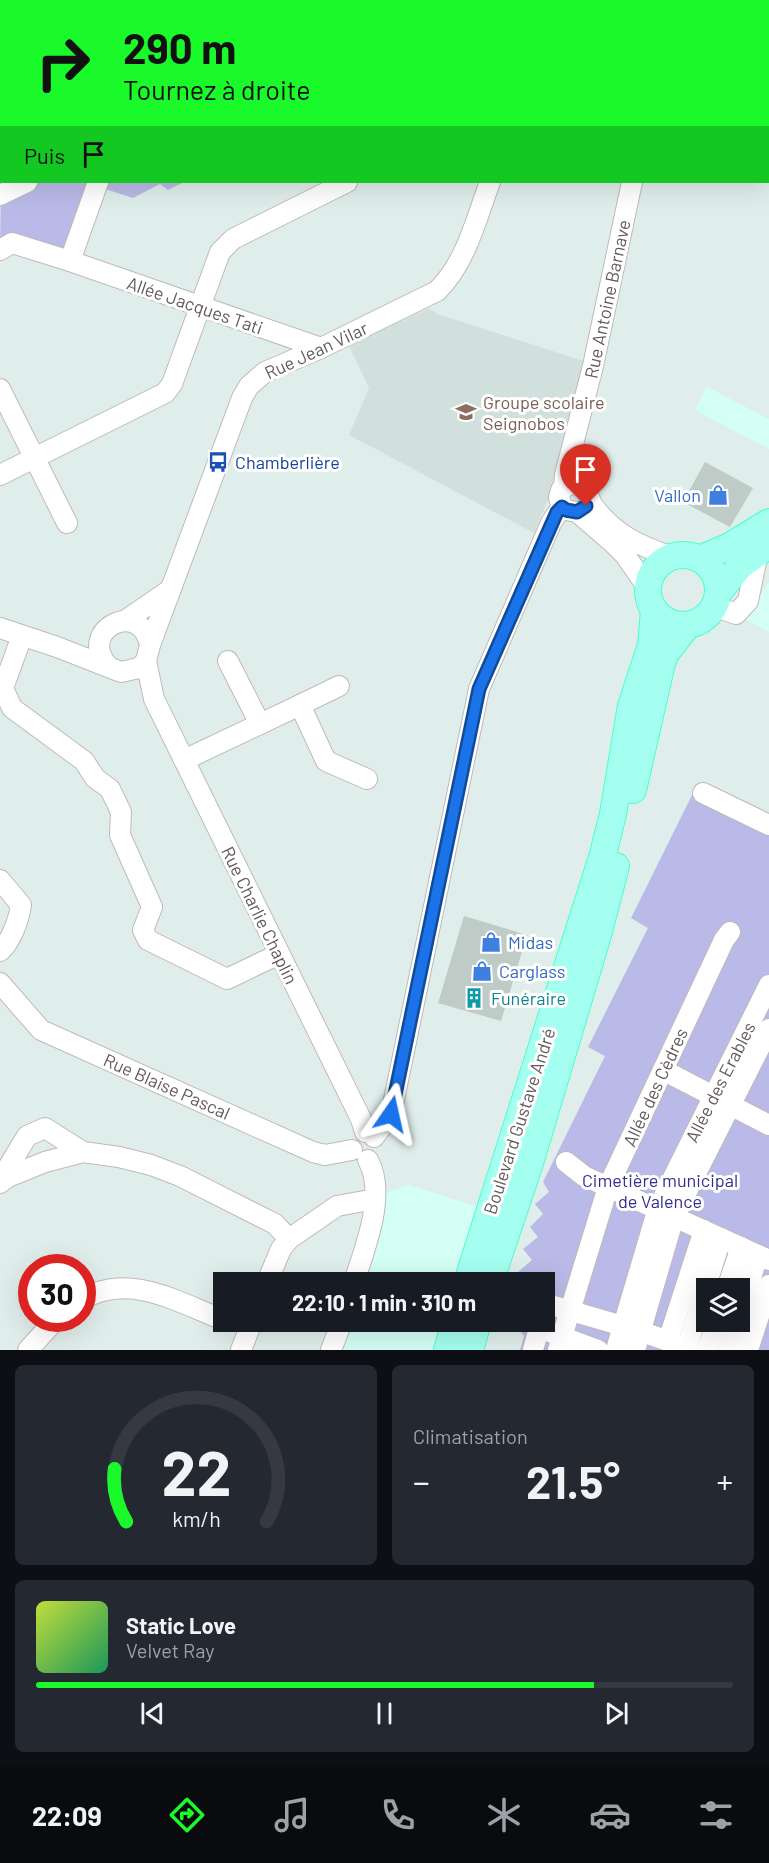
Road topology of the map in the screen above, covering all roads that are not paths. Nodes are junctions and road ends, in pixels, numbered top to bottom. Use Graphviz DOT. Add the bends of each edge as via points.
graph roads {
  1 [pos="25,183"];
  2 [pos="98,183"];
  3 [pos="345,183"];
  4 [pos="490,183"];
  5 [pos="632,183"];
  6 [pos="0,195"];
  7 [pos="0,250"];
  8 [pos="70,261"];
  9 [pos="201,307"];
  10 [pos="321,348"];
  11 [pos="0,389"];
  12 [pos="34,458"];
  13 [pos="0,475"];
  14 [pos="574,498"];
  15 [pos="769,522"];
  16 [pos="67,524"];
  17 [pos="764,548"];
  18 [pos="672,557"];
  19 [pos="699,559"];
  20 [pos="171,589"];
  21 [pos="651,599"];
  22 [pos="716,600"];
  23 [pos="126,620"];
  24 [pos="688,625"];
  25 [pos="0,628"];
  26 [pos="104,632"];
  27 [pos="22,636"];
  28 [pos="57,647"];
  29 [pos="148,653"];
  30 [pos="228,661"];
  31 [pos="115,669"];
  32 [pos="339,686"];
  33 [pos="154,699"];
  34 [pos="300,705"];
  35 [pos="260,724"];
  36 [pos="184,760"];
  37 [pos="368,779"];
  38 [pos="703,793"];
  39 [pos="769,825"];
  40 [pos="0,880"];
  41 [pos="730,932"];
  42 [pos="0,951"];
  43 [pos="279,954"];
  44 [pos="0,983"];
  45 [pos="769,985"];
  46 [pos="769,1029"];
  47 [pos="663,1070"];
  48 [pos="721,1101"];
  49 [pos="769,1125"];
  50 [pos="370,1135"];
  51 [pos="83,1152"];
  52 [pos="360,1155"];
  53 [pos="566,1162"];
  54 [pos="4,1180"];
  55 [pos="608,1187"];
  56 [pos="375,1199"];
  57 [pos="666,1212"];
  58 [pos="713,1234"];
  59 [pos="289,1239"];
  60 [pos="756,1254"];
  61 [pos="271,1272"];
  62 [pos="357,1272"];
  63 [pos="470,1272"];
  64 [pos="493,1272"];
  65 [pos="736,1278"];
  66 [pos="750,1278"];
  67 [pos="769,1285"];
  68 [pos="96,1294"];
  69 [pos="555,1306"];
  70 [pos="570,1311"];
  71 [pos="213,1316"];
  72 [pos="632,1328"];
  73 [pos="44,1332"];
  74 [pos="247,1332"];
  75 [pos="338,1332"];
  76 [pos="452,1332"];
  77 [pos="475,1332"];
  78 [pos="535,1332"];
  79 [pos="545,1332"];
  80 [pos="713,1332"];
  81 [pos="734,1332"];
  82 [pos="668,1341"];
  83 [pos="560,1343"];
  84 [pos="690,1349"];
  85 [pos="28,1350"];
  86 [pos="241,1350"];
  87 [pos="331,1350"];
  88 [pos="447,1350"];
  89 [pos="470,1350"];
  90 [pos="533,1350"];
  91 [pos="598,1350"];
  92 [pos="616,1350"];
  93 [pos="635,1350"];
  94 [pos="707,1350"];
  95 [pos="728,1350"];
  96 [pos="748,1350"];
  1 -- 6 [label="street"];
  2 -- 8 [label="street"];
  3 -- 9 [label="street" via="233,239 220,252"];
  4 -- 10 [label="street, Rue Jean Vilar" via="465,249 447,282 424,299"];
  5 -- 14 [label="street, Rue Antoine Barnave" via="574,449"];
  7 -- 8 [label="street, Allée Jacques Tati" via="12,243"];
  8 -- 9 [label="street, Allée Jacques Tati"];
  9 -- 10 [label="street, Allée Jacques Tati"];
  9 -- 12 [label="street" via="165,393"];
  10 -- 20 [label="street, Rue Jean Vilar" via="265,372 249,386"];
  11 -- 12 [label="street"];
  12 -- 13 [label="street"];
  12 -- 16 [label="street"];
  14 -- 18 [label="street" via="620,535"];
  14 -- 21 [label="street" via="625,555"];
  14 -- 50 [label="street" via="551,523 479,689 391,1114"];
  15 -- 19 [label="main road" via="736,543"];
  17 -- 22 [label="main road, Boulevard Gustave André" via="740,566"];
  18 -- 19 [label="main road"];
  18 -- 21 [label="main road, Boulevard Gustave André" via="655,569"];
  19 -- 22 [label="main road" via="710,567 716,579"];
  20 -- 23 [label="street"];
  20 -- 29 [label="street, Rue Jean Vilar"];
  21 -- 24 [label="main road" via="669,623"];
  21 -- 63 [label="main road, Boulevard Gustave André" via="651,645 631,706 603,854"];
  22 -- 24 [label="main road, Boulevard Gustave André" via="699,622"];
  23 -- 26 [label="street"];
  23 -- 29 [label="street" via="145,630"];
  24 -- 64 [label="main road, Boulevard Gustave André" via="662,663 598,935"];
  25 -- 27 [label="street"];
  26 -- 28 [label="street"];
  26 -- 31 [label="street" via="100,653"];
  27 -- 28 [label="street"];
  27 -- 43 [label="street" via="3,688 12,708 84,761 110,789 121,812 120,835 152,907 143,930 148,940 227,979"];
  28 -- 31 [label="street"];
  29 -- 31 [label="street" via="130,671"];
  29 -- 33 [label="street, Rue Charlie Chaplin"];
  30 -- 35 [label="street"];
  31 -- 33 [label="street, Rue Charlie Chaplin"];
  32 -- 34 [label="street"];
  33 -- 36 [label="street, Rue Charlie Chaplin"];
  34 -- 35 [label="street"];
  34 -- 37 [label="street" via="326,761"];
  35 -- 36 [label="street"];
  36 -- 43 [label="street, Rue Charlie Chaplin"];
  38 -- 39 [label="street"];
  40 -- 42 [label="street" via="21,905"];
  41 -- 47 [label="street, Allée des Cèdres"];
  43 -- 50 [label="street, Rue Charlie Chaplin"];
  44 -- 52 [label="street, Rue Blaise Pascal" via="41,1030 313,1152"];
  45 -- 48 [label="street, Allée des Erables"];
  46 -- 48 [label="street"];
  47 -- 48 [label="street"];
  47 -- 55 [label="street, Allée des Cèdres"];
  48 -- 49 [label="street"];
  48 -- 57 [label="street"];
  50 -- 52 [label="street" via="358,1134 352,1139"];
  51 -- 54 [label="street" via="45,1162"];
  51 -- 54 [label="street" via="45,1128 27,1136"];
  51 -- 59 [label="street" via="152,1165 180,1176 275,1224"];
  52 -- 56 [label="street" via="376,1179"];
  53 -- 55 [label="street"];
  55 -- 57 [label="street"];
  55 -- 70 [label="street, Allée des Cèdres"];
  56 -- 59 [label="street" via="337,1206"];
  56 -- 62 [label="street"];
  57 -- 58 [label="street"];
  57 -- 72 [label="street"];
  58 -- 60 [label="street"];
  58 -- 82 [label="street"];
  58 -- 84 [label="street"];
  59 -- 61 [label="street"];
  60 -- 65 [label="street"];
  60 -- 66 [label="street"];
  67 -- 96 [label="street"];
  68 -- 71 [label="street" via="127,1287"];
  69 -- 70 [label="street"];
  70 -- 72 [label="street"];
  70 -- 83 [label="street, Allée des Cèdres"];
  72 -- 82 [label="street"];
  72 -- 92 [label="street"];
  72 -- 93 [label="street"];
  73 -- 85 [label="street"];
  74 -- 86 [label="street"];
  75 -- 87 [label="street"];
  76 -- 88 [label="main road"];
  77 -- 89 [label="main road"];
  78 -- 90 [label="street"];
  79 -- 83 [label="street"];
  80 -- 94 [label="street"];
  81 -- 95 [label="street"];
  82 -- 84 [label="street"];
  83 -- 91 [label="street"];
}
